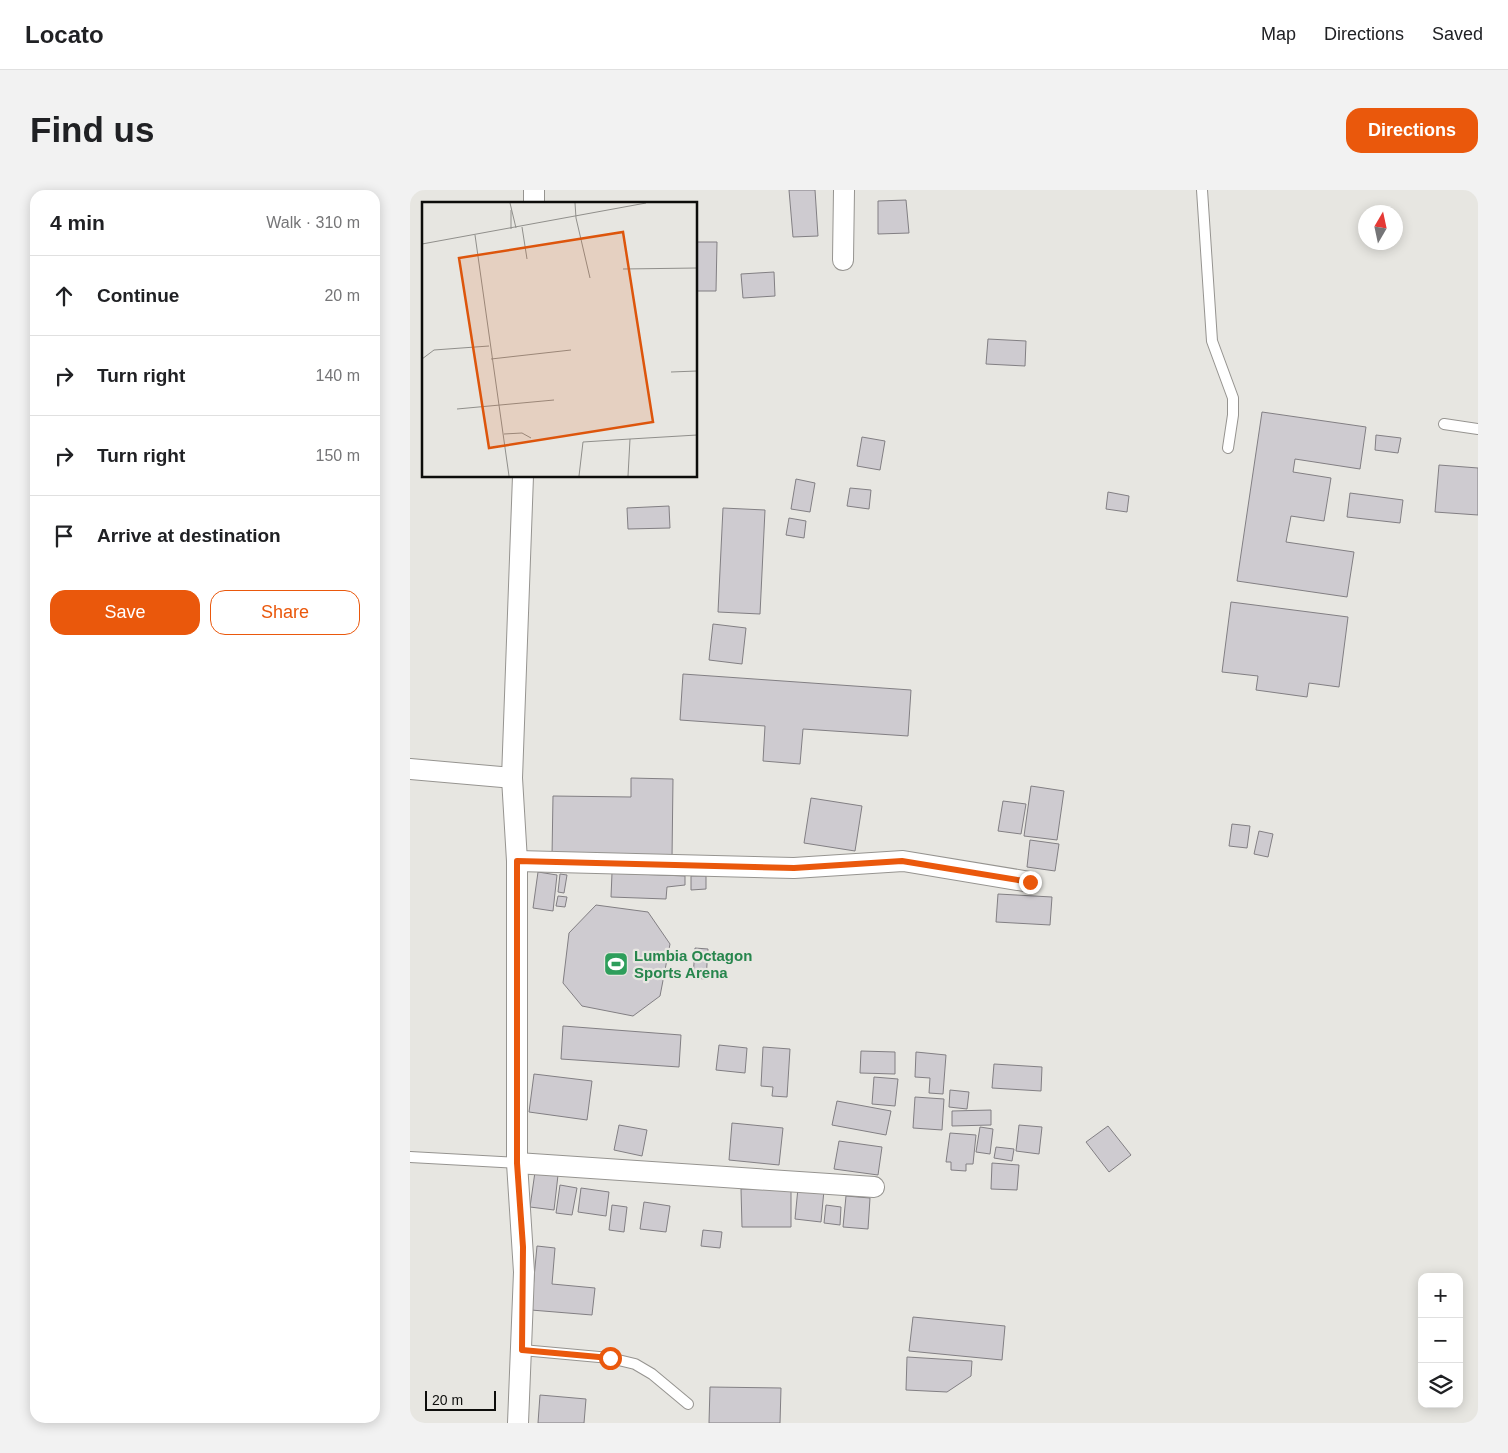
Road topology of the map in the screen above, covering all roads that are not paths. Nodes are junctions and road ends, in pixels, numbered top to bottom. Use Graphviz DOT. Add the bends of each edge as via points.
graph roads {
  1 [pos="844,190"];
  2 [pos="1202,190"];
  3 [pos="843,260"];
  4 [pos="1444,424"];
  5 [pos="1478,429"];
  6 [pos="1228,448"];
  7 [pos="523,478"];
  8 [pos="410,769"];
  9 [pos="512,778"];
  10 [pos="517,861"];
  11 [pos="1030,882"];
  12 [pos="410,1157"];
  13 [pos="517,1163"];
  14 [pos="874,1187"];
  15 [pos="522,1350"];
  16 [pos="688,1404"];
  17 [pos="518,1423"];
  1 -- 3 [label="street"];
  2 -- 6 [label="lane" via="1212,341 1233,398"];
  4 -- 5 [label="lane"];
  7 -- 9 [label="street"];
  8 -- 9 [label="street"];
  9 -- 10 [label="street"];
  10 -- 11 [label="street" via="794,868 902,861"];
  10 -- 13 [label="street"];
  12 -- 13 [label="lane"];
  13 -- 14 [label="street"];
  13 -- 15 [label="street" via="523,1247"];
  15 -- 16 [label="lane" via="610,1358 635,1364"];
  15 -- 17 [label="street"];
}
